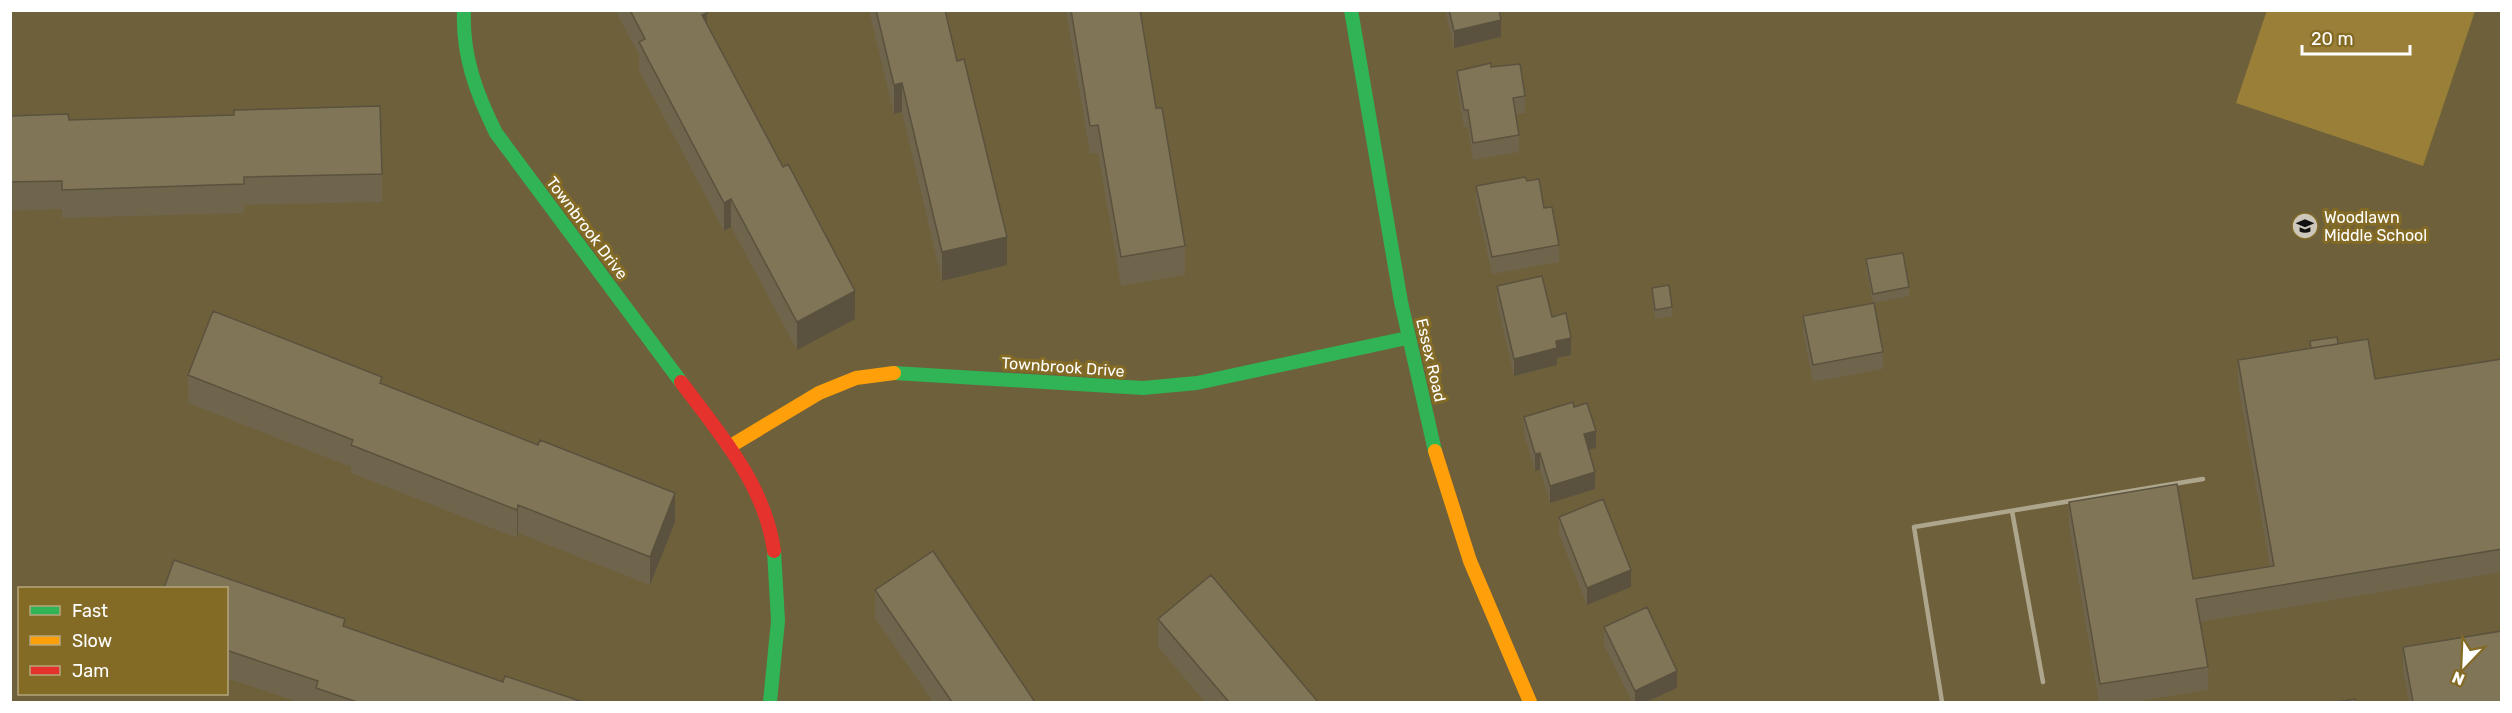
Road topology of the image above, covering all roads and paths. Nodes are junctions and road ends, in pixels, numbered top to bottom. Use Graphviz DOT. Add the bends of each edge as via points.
graph roads {
  1 [pos="464,10"];
  2 [pos="1351,10"];
  3 [pos="1407,338"];
  4 [pos="729,447"];
  5 [pos="2203,479"];
  6 [pos="2012,511"];
  7 [pos="2043,682"];
  8 [pos="770,702"];
  9 [pos="1530,702"];
  10 [pos="1942,702"];
  1 -- 4 [label="street, Townbrook Drive" via="462,33 471,83 496,133"];
  2 -- 3 [label="street, Essex Road"];
  3 -- 4 [label="street, Townbrook Drive" via="1197,383 1143,388 902,372 856,378 819,393"];
  3 -- 9 [label="street, Essex Road" via="1441,475 1485,604"];
  4 -- 8 [label="street, Townbrook Drive" via="755,489 775,544 781,604"];
  5 -- 6 [label="lane"];
  6 -- 7 [label="lane"];
  6 -- 10 [label="lane" via="1914,527"];
}
